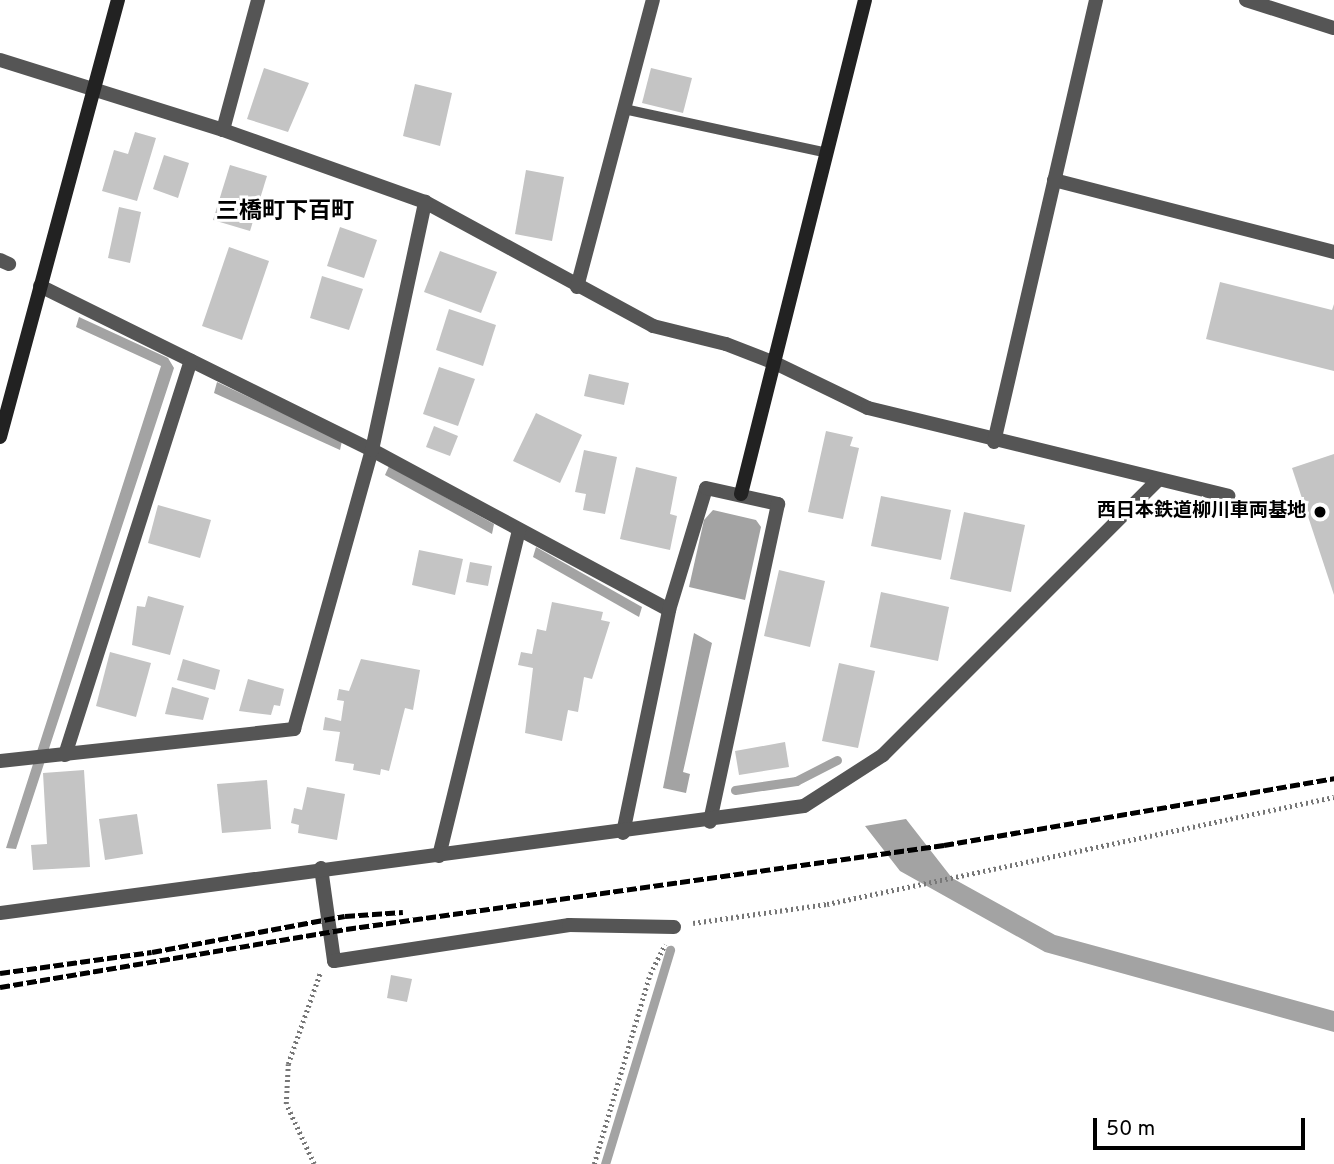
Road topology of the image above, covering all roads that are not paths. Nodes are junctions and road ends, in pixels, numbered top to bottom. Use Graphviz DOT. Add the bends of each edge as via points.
graph roads {
  1 [pos="118,0"];
  2 [pos="258,0"];
  3 [pos="653,0"];
  4 [pos="865,0"];
  5 [pos="1096,0"];
  6 [pos="1246,0"];
  7 [pos="1275,5"];
  8 [pos="1334,28"];
  9 [pos="0,60"];
  10 [pos="92,89"];
  11 [pos="624,109"];
  12 [pos="223,130"];
  13 [pos="827,153"];
  14 [pos="1054,180"];
  15 [pos="425,202"];
  16 [pos="1334,252"];
  17 [pos="40,286"];
  18 [pos="577,287"];
  19 [pos="191,361"];
  20 [pos="775,363"];
  21 [pos="0,437"];
  22 [pos="994,442"];
  23 [pos="372,450"];
  24 [pos="1158,480"];
  25 [pos="741,494"];
  26 [pos="1228,496"];
  27 [pos="519,530"];
  28 [pos="669,610"];
  29 [pos="65,755"];
  30 [pos="0,761"];
  31 [pos="710,822"];
  32 [pos="623,834"];
  33 [pos="439,856"];
  34 [pos="321,868"];
  35 [pos="0,913"];
  36 [pos="674,927"];
  1 -- 10 [label="street"];
  2 -- 12 [label="street"];
  3 -- 11 [label="street"];
  4 -- 13 [label="street"];
  5 -- 14 [label="street"];
  6 -- 7 [label="street"];
  7 -- 8 [label="street"];
  9 -- 10 [label="street"];
  10 -- 12 [label="street"];
  10 -- 17 [label="street"];
  11 -- 13 [label="lane"];
  11 -- 18 [label="street"];
  12 -- 15 [label="street"];
  13 -- 20 [label="street"];
  14 -- 16 [label="street"];
  14 -- 22 [label="street"];
  15 -- 18 [label="street"];
  15 -- 23 [label="street"];
  17 -- 19 [label="street"];
  17 -- 21 [label="street"];
  18 -- 20 [label="street" via="653,326 726,344"];
  19 -- 23 [label="street"];
  19 -- 29 [label="street"];
  20 -- 22 [label="street" via="868,408"];
  20 -- 25 [label="street"];
  22 -- 24 [label="street"];
  23 -- 27 [label="street"];
  23 -- 29 [label="street" via="295,729"];
  24 -- 26 [label="street"];
  24 -- 31 [label="street" via="883,755 804,806"];
  25 -- 28 [label="street" via="706,488"];
  25 -- 31 [label="street" via="778,505"];
  27 -- 28 [label="street"];
  27 -- 33 [label="street"];
  28 -- 32 [label="street"];
  29 -- 30 [label="street"];
  31 -- 32 [label="street"];
  32 -- 33 [label="street"];
  33 -- 34 [label="street"];
  34 -- 35 [label="street"];
  34 -- 36 [label="street" via="334,961 569,925"];
}
